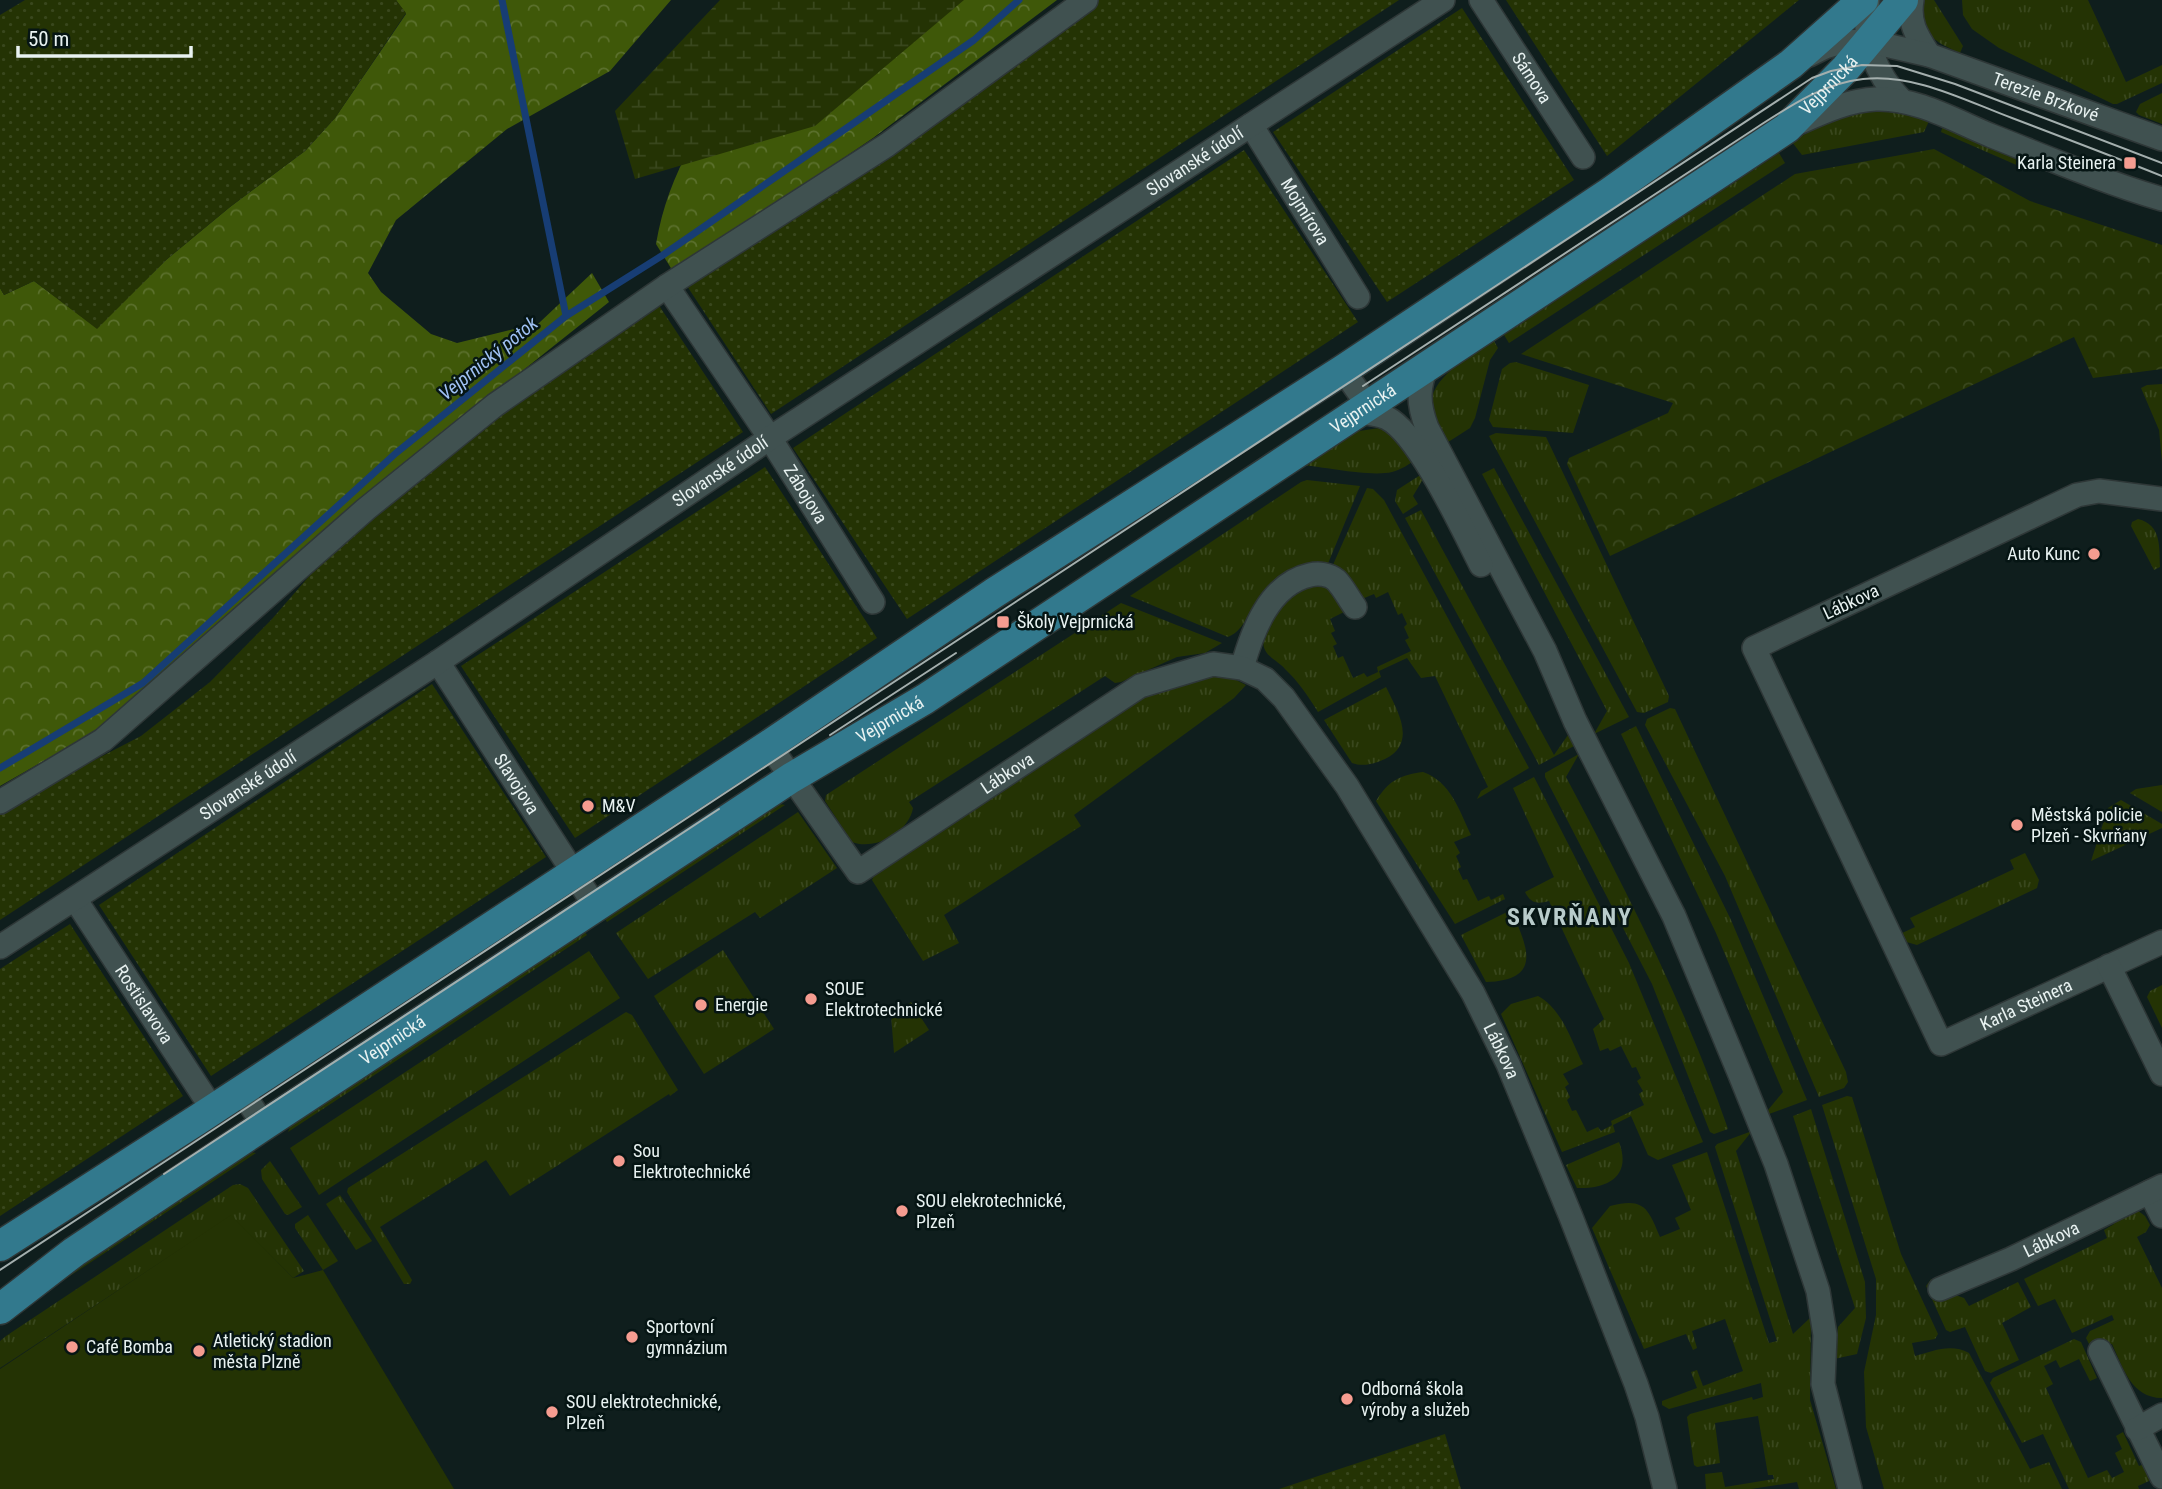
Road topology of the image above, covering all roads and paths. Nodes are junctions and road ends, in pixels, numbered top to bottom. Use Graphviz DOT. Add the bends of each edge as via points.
graph roads {
  1 [pos="1086,0"];
  2 [pos="1443,0"];
  3 [pos="1481,0"];
  4 [pos="1863,0"];
  5 [pos="1868,0"];
  6 [pos="1903,0"];
  7 [pos="1912,0"];
  8 [pos="1868,41"];
  9 [pos="1929,55"];
  10 [pos="1791,64"];
  11 [pos="1902,101"];
  12 [pos="1251,125"];
  13 [pos="1787,128"];
  14 [pos="2162,139"];
  15 [pos="1583,157"];
  16 [pos="2162,199"];
  17 [pos="667,286"];
  18 [pos="1358,297"];
  19 [pos="1429,364"];
  20 [pos="1343,370"];
  21 [pos="1365,410"];
  22 [pos="770,438"];
  23 [pos="2162,499"];
  24 [pos="873,602"];
  25 [pos="1355,607"];
  26 [pos="438,662"];
  27 [pos="1242,668"];
  28 [pos="1574,721"];
  29 [pos="769,746"];
  30 [pos="791,778"];
  31 [pos="0,802"];
  32 [pos="574,872"];
  33 [pos="75,899"];
  34 [pos="595,906"];
  35 [pos="2162,942"];
  36 [pos="0,947"];
  37 [pos="2109,967"];
  38 [pos="1941,1044"];
  39 [pos="2162,1074"];
  40 [pos="241,1091"];
  41 [pos="213,1110"];
  42 [pos="264,1125"];
  43 [pos="2156,1189"];
  44 [pos="2162,1216"];
  45 [pos="0,1246"];
  46 [pos="1940,1289"];
  47 [pos="0,1309"];
  48 [pos="2099,1351"];
  49 [pos="2162,1416"];
  50 [pos="2137,1429"];
  51 [pos="2162,1478"];
  52 [pos="1665,1489"];
  53 [pos="1850,1489"];
  1 -- 17 [label="street" via="887,145"];
  2 -- 12 [label="street, Slovanské údolí"];
  3 -- 15 [label="street, Sámova"];
  4 -- 10 [label="main road"];
  5 -- 8 [label="street"];
  6 -- 8 [label="main road, Vejprnická"];
  7 -- 9 [label="street" via="1910,19"];
  8 -- 9 [label="street, Terezie Brzkové"];
  8 -- 10 [label="street, Terezie Brzkové" via="1825,47"];
  8 -- 11 [label="street" via="1880,74"];
  8 -- 13 [label="main road, Vejprnická"];
  9 -- 14 [label="street, Terezie Brzkové"];
  10 -- 20 [label="main road" via="1609,193"];
  11 -- 13 [label="street" via="1849,103"];
  11 -- 16 [label="street"];
  12 -- 18 [label="street, Mojmírova"];
  12 -- 22 [label="street, Slovanské údolí"];
  13 -- 19 [label="main road, Vejprnická"];
  17 -- 22 [label="street, Zábojova"];
  17 -- 31 [label="street" via="495,405 366,509 103,740"];
  19 -- 21 [label="main road, Vejprnická"];
  19 -- 28 [label="street" via="1419,391 1427,428 1545,651"];
  20 -- 21 [label="street"];
  20 -- 29 [label="main road" via="994,593"];
  21 -- 28 [label="street" via="1387,418 1413,442 1532,659"];
  21 -- 30 [label="main road, Vejprnická" via="925,699"];
  22 -- 24 [label="street, Zábojova"];
  22 -- 26 [label="street, Slovanské údolí"];
  23 -- 38 [label="street, Lábkova" via="2099,491 2077,495 1754,648"];
  25 -- 27 [label="street" via="1327,575 1297,579 1270,602 1254,630"];
  26 -- 32 [label="street, Slavojova"];
  26 -- 33 [label="street, Slovanské údolí"];
  27 -- 30 [label="street, Lábkova" via="1213,664 1140,686 858,872"];
  27 -- 52 [label="street, Lábkova" via="1265,679 1284,698 1340,776 1473,993 1508,1064 1636,1384"];
  28 -- 53 [label="street" via="1674,916 1776,1164 1818,1291 1825,1335 1825,1394"];
  29 -- 30 [label="street"];
  29 -- 32 [label="main road"];
  30 -- 34 [label="main road, Vejprnická"];
  32 -- 34 [label="street, Slavojova"];
  32 -- 40 [label="main road"];
  33 -- 36 [label="street, Slovanské údolí"];
  33 -- 41 [label="street, Rostislavova"];
  34 -- 42 [label="main road, Vejprnická"];
  35 -- 37 [label="street, Karla Steinera"];
  37 -- 38 [label="street, Karla Steinera"];
  37 -- 39 [label="street"];
  40 -- 41 [label="main road"];
  40 -- 42 [label="street"];
  41 -- 45 [label="main road"];
  42 -- 47 [label="main road, Vejprnická" via="88,1242"];
  43 -- 44 [label="street"];
  43 -- 46 [label="street, Lábkova"];
  48 -- 50 [label="street"];
  49 -- 50 [label="street"];
  50 -- 51 [label="street"];
}
